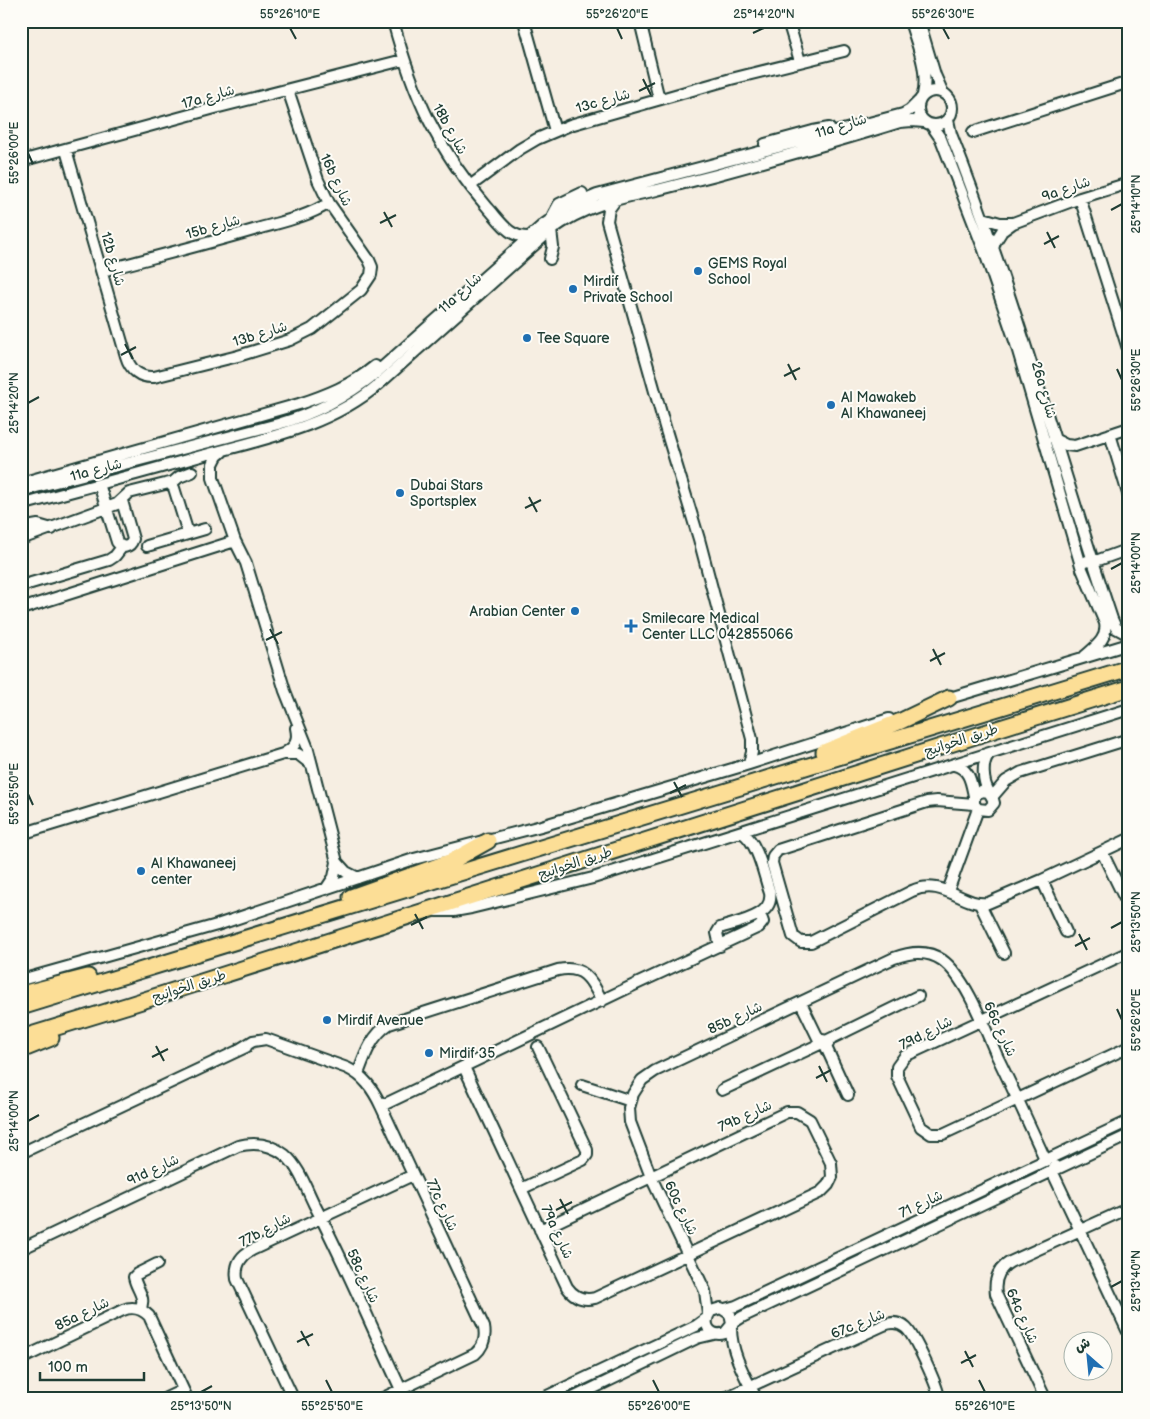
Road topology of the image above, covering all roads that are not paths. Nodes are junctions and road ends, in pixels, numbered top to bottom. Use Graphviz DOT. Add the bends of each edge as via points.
graph roads {
  1 [pos="392,21"];
  2 [pos="524,21"];
  3 [pos="640,21"];
  4 [pos="788,21"];
  5 [pos="910,21"];
  6 [pos="920,21"];
  7 [pos="844,51"];
  8 [pos="403,60"];
  9 [pos="800,61"];
  10 [pos="1129,82"];
  11 [pos="288,90"];
  12 [pos="943,93"];
  13 [pos="921,98"];
  14 [pos="659,99"];
  15 [pos="948,120"];
  16 [pos="928,124"];
  17 [pos="555,131"];
  18 [pos="973,132"];
  19 [pos="66,150"];
  20 [pos="21,161"];
  21 [pos="1129,183"];
  22 [pos="470,186"];
  23 [pos="617,198"];
  24 [pos="1080,198"];
  25 [pos="329,203"];
  26 [pos="584,210"];
  27 [pos="983,218"];
  28 [pos="607,221"];
  29 [pos="1012,223"];
  30 [pos="551,230"];
  31 [pos="511,234"];
  32 [pos="530,237"];
  33 [pos="994,249"];
  34 [pos="511,253"];
  35 [pos="550,259"];
  36 [pos="102,271"];
  37 [pos="372,275"];
  38 [pos="484,278"];
  39 [pos="1129,352"];
  40 [pos="137,373"];
  41 [pos="1129,428"];
  42 [pos="1110,434"];
  43 [pos="235,435"];
  44 [pos="1054,439"];
  45 [pos="1076,446"];
  46 [pos="224,450"];
  47 [pos="167,452"];
  48 [pos="189,459"];
  49 [pos="1062,464"];
  50 [pos="192,472"];
  51 [pos="55,474"];
  52 [pos="67,479"];
  53 [pos="21,483"];
  54 [pos="99,484"];
  55 [pos="171,484"];
  56 [pos="21,491"];
  57 [pos="1129,497"];
  58 [pos="42,499"];
  59 [pos="122,501"];
  60 [pos="21,505"];
  61 [pos="107,509"];
  62 [pos="21,528"];
  63 [pos="52,529"];
  64 [pos="205,529"];
  65 [pos="1070,530"];
  66 [pos="188,533"];
  67 [pos="21,539"];
  68 [pos="235,541"];
  69 [pos="147,546"];
  70 [pos="1088,546"];
  71 [pos="122,547"];
  72 [pos="1129,549"];
  73 [pos="1109,556"];
  74 [pos="1093,562"];
  75 [pos="1098,576"];
  76 [pos="21,586"];
  77 [pos="21,609"];
  78 [pos="1129,635"];
  79 [pos="1129,644"];
  80 [pos="1082,659"];
  81 [pos="1129,668"];
  82 [pos="1129,688"];
  83 [pos="949,698"];
  84 [pos="1129,709"];
  85 [pos="296,720"];
  86 [pos="752,739"];
  87 [pos="1129,739"];
  88 [pos="283,754"];
  89 [pos="989,754"];
  90 [pos="766,759"];
  91 [pos="749,764"];
  92 [pos="312,765"];
  93 [pos="954,765"];
  94 [pos="808,767"];
  95 [pos="981,798"];
  96 [pos="741,832"];
  97 [pos="21,834"];
  98 [pos="1129,839"];
  99 [pos="488,841"];
  100 [pos="1102,852"];
  101 [pos="337,862"];
  102 [pos="358,878"];
  103 [pos="1042,880"];
  104 [pos="326,890"];
  105 [pos="948,892"];
  106 [pos="1125,899"];
  107 [pos="980,904"];
  108 [pos="428,910"];
  109 [pos="325,913"];
  110 [pos="760,914"];
  111 [pos="1066,932"];
  112 [pos="720,946"];
  113 [pos="1129,952"];
  114 [pos="1004,953"];
  115 [pos="894,958"];
  116 [pos="166,962"];
  117 [pos="21,980"];
  118 [pos="21,994"];
  119 [pos="918,996"];
  120 [pos="602,1001"];
  121 [pos="804,1001"];
  122 [pos="129,1005"];
  123 [pos="21,1007"];
  124 [pos="981,1021"];
  125 [pos="21,1038"];
  126 [pos="823,1043"];
  127 [pos="538,1047"];
  128 [pos="1129,1047"];
  129 [pos="21,1050"];
  130 [pos="464,1067"];
  131 [pos="358,1074"];
  132 [pos="582,1085"];
  133 [pos="722,1090"];
  134 [pos="848,1095"];
  135 [pos="1018,1099"];
  136 [pos="631,1101"];
  137 [pos="381,1106"];
  138 [pos="1129,1122"];
  139 [pos="1129,1135"];
  140 [pos="1094,1138"];
  141 [pos="21,1153"];
  142 [pos="1046,1161"];
  143 [pos="295,1167"];
  144 [pos="1052,1171"];
  145 [pos="413,1175"];
  146 [pos="651,1177"];
  147 [pos="521,1189"];
  148 [pos="1129,1208"];
  149 [pos="321,1217"];
  150 [pos="540,1230"];
  151 [pos="1080,1231"];
  152 [pos="21,1248"];
  153 [pos="688,1255"];
  154 [pos="157,1264"];
  155 [pos="704,1291"];
  156 [pos="140,1309"];
  157 [pos="723,1309"];
  158 [pos="707,1316"];
  159 [pos="732,1326"];
  160 [pos="1127,1327"];
  161 [pos="716,1334"];
  162 [pos="735,1353"];
  163 [pos="21,1359"];
  164 [pos="750,1386"];
  165 [pos="185,1394"];
  166 [pos="403,1394"];
  167 [pos="166,1398"];
  168 [pos="293,1398"];
  169 [pos="383,1398"];
  170 [pos="543,1398"];
  171 [pos="573,1398"];
  172 [pos="725,1398"];
  173 [pos="756,1398"];
  174 [pos="939,1398"];
  175 [pos="1045,1398"];
  1 -- 8 [label="street, 18b شارع"];
  2 -- 17 [label="street"];
  3 -- 14 [label="street"];
  4 -- 9 [label="street"];
  5 -- 13 [label="street" via="924,70"];
  6 -- 12 [label="street"];
  7 -- 9 [label="street, 13c شارع"];
  8 -- 11 [label="street, 17a شارع"];
  8 -- 22 [label="street, 18b شارع" via="436,135"];
  9 -- 14 [label="street, 13c شارع"];
  10 -- 18 [label="street"];
  11 -- 19 [label="street, 17a شارع"];
  11 -- 25 [label="street, 16b شارع"];
  12 -- 13 [label="street" via="935,91"];
  12 -- 15 [label="street" via="952,103"];
  13 -- 16 [label="street" via="919,114"];
  13 -- 32 [label="street, 11a شارع" via="903,114 597,195 551,218"];
  14 -- 17 [label="street, 13c شارع"];
  15 -- 16 [label="street" via="941,125"];
  15 -- 27 [label="street, 26a شارع"];
  16 -- 23 [label="street, 11a شارع" via="900,122 717,174"];
  16 -- 65 [label="street, 26a شارع" via="941,139 998,291"];
  17 -- 22 [label="street, 13c شارع" via="520,148"];
  19 -- 20 [label="street, 17a شارع"];
  19 -- 36 [label="street, 12b شارع"];
  21 -- 24 [label="street, 9a شارع"];
  22 -- 31 [label="street, 18b شارع"];
  23 -- 26 [label="street, 11a شارع"];
  23 -- 28 [label="street" via="609,209"];
  24 -- 29 [label="street, 9a شارع"];
  24 -- 39 [label="street"];
  25 -- 36 [label="street, 15b شارع" via="311,213"];
  25 -- 37 [label="street, 16b شارع" via="369,260"];
  26 -- 28 [label="street" via="595,212"];
  26 -- 30 [label="street, 11a شارع"];
  27 -- 29 [label="street, 9a شارع"];
  27 -- 33 [label="street, 26a شارع"];
  28 -- 86 [label="street" via="699,539"];
  29 -- 33 [label="street, 9a شارع" via="1002,231"];
  30 -- 35 [label="street" via="553,247"];
  30 -- 46 [label="street, 11a شارع" via="361,399 298,429"];
  31 -- 32 [label="street"];
  31 -- 34 [label="street"];
  32 -- 34 [label="street, 11a شارع"];
  33 -- 44 [label="street, 26a شارع"];
  34 -- 38 [label="street, 11a شارع"];
  36 -- 40 [label="street, 12b شارع" via="128,363"];
  37 -- 40 [label="street, 13b شارع" via="356,295 322,323 301,335 238,356 154,377"];
  38 -- 43 [label="street, 11a شارع" via="351,392 304,416"];
  38 -- 51 [label="street, 11a شارع" via="462,288 372,368 338,390"];
  41 -- 42 [label="street"];
  42 -- 45 [label="street"];
  42 -- 57 [label="street"];
  43 -- 47 [label="street, 11a شارع"];
  43 -- 48 [label="street" via="193,451"];
  44 -- 45 [label="street" via="1066,446"];
  44 -- 49 [label="street, 26a شارع"];
  45 -- 49 [label="street"];
  46 -- 48 [label="street, 11a شارع"];
  46 -- 68 [label="street" via="215,460 212,473"];
  47 -- 52 [label="street, 11a شارع"];
  47 -- 58 [label="street" via="162,462 54,491"];
  48 -- 54 [label="street, 11a شارع"];
  49 -- 70 [label="street, 26a شارع"];
  50 -- 55 [label="street" via="178,477"];
  51 -- 52 [label="street"];
  51 -- 53 [label="street, 11a شارع"];
  52 -- 56 [label="street, 11a شارع"];
  54 -- 58 [label="street, 11a شارع"];
  54 -- 61 [label="street"];
  55 -- 59 [label="street" via="128,493"];
  55 -- 66 [label="street"];
  58 -- 60 [label="street, 11a شارع"];
  59 -- 61 [label="street"];
  59 -- 71 [label="street" via="133,539"];
  61 -- 63 [label="street"];
  61 -- 71 [label="street" via="117,542"];
  62 -- 63 [label="street" via="38,525"];
  63 -- 67 [label="street"];
  64 -- 66 [label="street"];
  65 -- 74 [label="street" via="1083,557"];
  65 -- 80 [label="street, 26a شارع" via="1106,627 1104,637"];
  66 -- 69 [label="street"];
  68 -- 77 [label="street"];
  68 -- 85 [label="street" via="246,563"];
  70 -- 73 [label="street"];
  70 -- 74 [label="street, 26a شارع"];
  71 -- 76 [label="street" via="109,560"];
  72 -- 73 [label="street"];
  73 -- 74 [label="street"];
  73 -- 75 [label="street"];
  74 -- 75 [label="street, 26a شارع"];
  75 -- 78 [label="street, 26a شارع" via="1114,624"];
  79 -- 80 [label="street"];
  80 -- 83 [label="street"];
  81 -- 94 [label="highway, طريق الخوانيج"];
  82 -- 108 [label="highway, طريق الخوانيج"];
  83 -- 90 [label="street"];
  83 -- 94 [label="highway" via="825,752"];
  84 -- 89 [label="street"];
  85 -- 88 [label="street" via="297,742"];
  85 -- 92 [label="street"];
  86 -- 90 [label="street"];
  86 -- 91 [label="street"];
  87 -- 95 [label="street" via="1020,773"];
  88 -- 92 [label="street" via="298,754"];
  88 -- 97 [label="street"];
  89 -- 93 [label="street"];
  89 -- 95 [label="street" via="983,766"];
  90 -- 91 [label="street"];
  91 -- 99 [label="street"];
  92 -- 101 [label="street"];
  93 -- 95 [label="street" via="964,769 975,782"];
  93 -- 96 [label="street"];
  94 -- 109 [label="highway, طريق الخوانيج"];
  95 -- 105 [label="street"];
  95 -- 105 [label="street" via="922,804 782,848 772,859 792,933 804,943 916,889 930,887"];
  96 -- 108 [label="street" via="593,878 480,907"];
  96 -- 110 [label="street" via="754,845 770,893 769,906"];
  98 -- 100 [label="street"];
  99 -- 102 [label="street" via="414,859"];
  99 -- 109 [label="highway" via="452,861 358,893"];
  100 -- 103 [label="street"];
  100 -- 106 [label="street"];
  101 -- 102 [label="street"];
  101 -- 104 [label="street" via="334,877"];
  102 -- 104 [label="street"];
  103 -- 107 [label="street" via="988,904"];
  103 -- 111 [label="street"];
  104 -- 117 [label="street" via="195,932"];
  105 -- 107 [label="street"];
  107 -- 114 [label="street"];
  108 -- 122 [label="highway, طريق الخوانيج"];
  109 -- 116 [label="highway, طريق الخوانيج"];
  110 -- 112 [label="street" via="761,926"];
  110 -- 112 [label="street" via="720,928 717,933"];
  112 -- 120 [label="street"];
  113 -- 124 [label="street, 79d شارع"];
  115 -- 121 [label="street, 85b شارع"];
  115 -- 124 [label="street, 66c شارع" via="917,953 940,959 956,975"];
  116 -- 118 [label="highway"];
  116 -- 123 [label="highway, طريق الخوانيج"];
  119 -- 126 [label="street"];
  120 -- 130 [label="street"];
  120 -- 131 [label="street" via="590,973 581,965 569,964 389,1024 380,1031"];
  121 -- 126 [label="street"];
  121 -- 136 [label="street, 85b شارع" via="655,1071 642,1080"];
  122 -- 125 [label="highway, طريق الخوانيج"];
  122 -- 129 [label="highway"];
  124 -- 135 [label="street, 66c شارع"];
  124 -- 135 [label="street, 79d شارع" via="905,1056 899,1063 897,1076 918,1121 925,1131 943,1134"];
  126 -- 133 [label="street"];
  126 -- 134 [label="street"];
  127 -- 147 [label="street" via="587,1154 583,1160"];
  128 -- 135 [label="street, 79d شارع"];
  130 -- 137 [label="street"];
  130 -- 147 [label="street, 79a شارع"];
  131 -- 137 [label="street, 77c شارع" via="369,1084"];
  131 -- 141 [label="street, 77c شارع" via="279,1043 264,1043 240,1049"];
  132 -- 136 [label="street"];
  135 -- 142 [label="street, 66c شارع"];
  136 -- 146 [label="street, 60c شارع" via="629,1115 634,1136"];
  137 -- 145 [label="street, 77c شارع"];
  138 -- 140 [label="street, شارع 71"];
  139 -- 144 [label="street, شارع 71"];
  140 -- 142 [label="street, شارع 71"];
  140 -- 144 [label="street" via="1094,1145 1055,1165"];
  142 -- 157 [label="street, شارع 71" via="736,1306"];
  143 -- 149 [label="street, 58c شارع"];
  143 -- 152 [label="street, 91d شارع" via="284,1154 270,1146 238,1146"];
  144 -- 151 [label="street"];
  144 -- 159 [label="street, شارع 71" via="742,1317"];
  145 -- 149 [label="street, 77b شارع"];
  145 -- 166 [label="street, 77c شارع" via="484,1327 485,1339 475,1354"];
  146 -- 150 [label="street, 79b شارع"];
  146 -- 153 [label="street, 60c شارع"];
  146 -- 153 [label="street, 79b شارع" via="787,1112 802,1114 812,1124 832,1167 828,1185 821,1192"];
  147 -- 150 [label="street, 79a شارع"];
  148 -- 151 [label="street, 64c شارع"];
  149 -- 166 [label="street, 58c شارع"];
  149 -- 168 [label="street, 77b شارع" via="246,1253 236,1267 237,1279"];
  150 -- 153 [label="street, 79a شارع" via="567,1287 582,1299 595,1298"];
  151 -- 160 [label="street"];
  151 -- 175 [label="street, 64c شارع" via="1010,1262 1001,1269 996,1281 996,1294"];
  153 -- 155 [label="street, 60c شارع"];
  154 -- 156 [label="street" via="134,1277 143,1298"];
  155 -- 157 [label="street, 60c شارع"];
  155 -- 158 [label="street, 60c شارع"];
  156 -- 163 [label="street, 85a شارع" via="123,1310"];
  156 -- 165 [label="street" via="152,1321"];
  157 -- 158 [label="street" via="714,1309"];
  157 -- 159 [label="street" via="732,1317"];
  158 -- 161 [label="street" via="706,1325"];
  158 -- 170 [label="street" via="696,1326"];
  159 -- 161 [label="street" via="725,1333"];
  159 -- 162 [label="street"];
  161 -- 162 [label="street"];
  161 -- 171 [label="street" via="697,1338"];
  162 -- 164 [label="street"];
  164 -- 172 [label="street"];
  164 -- 173 [label="street"];
  164 -- 174 [label="street, 67c شارع" via="892,1323 901,1325 910,1334"];
  165 -- 167 [label="street"];
  166 -- 169 [label="street"];
}
